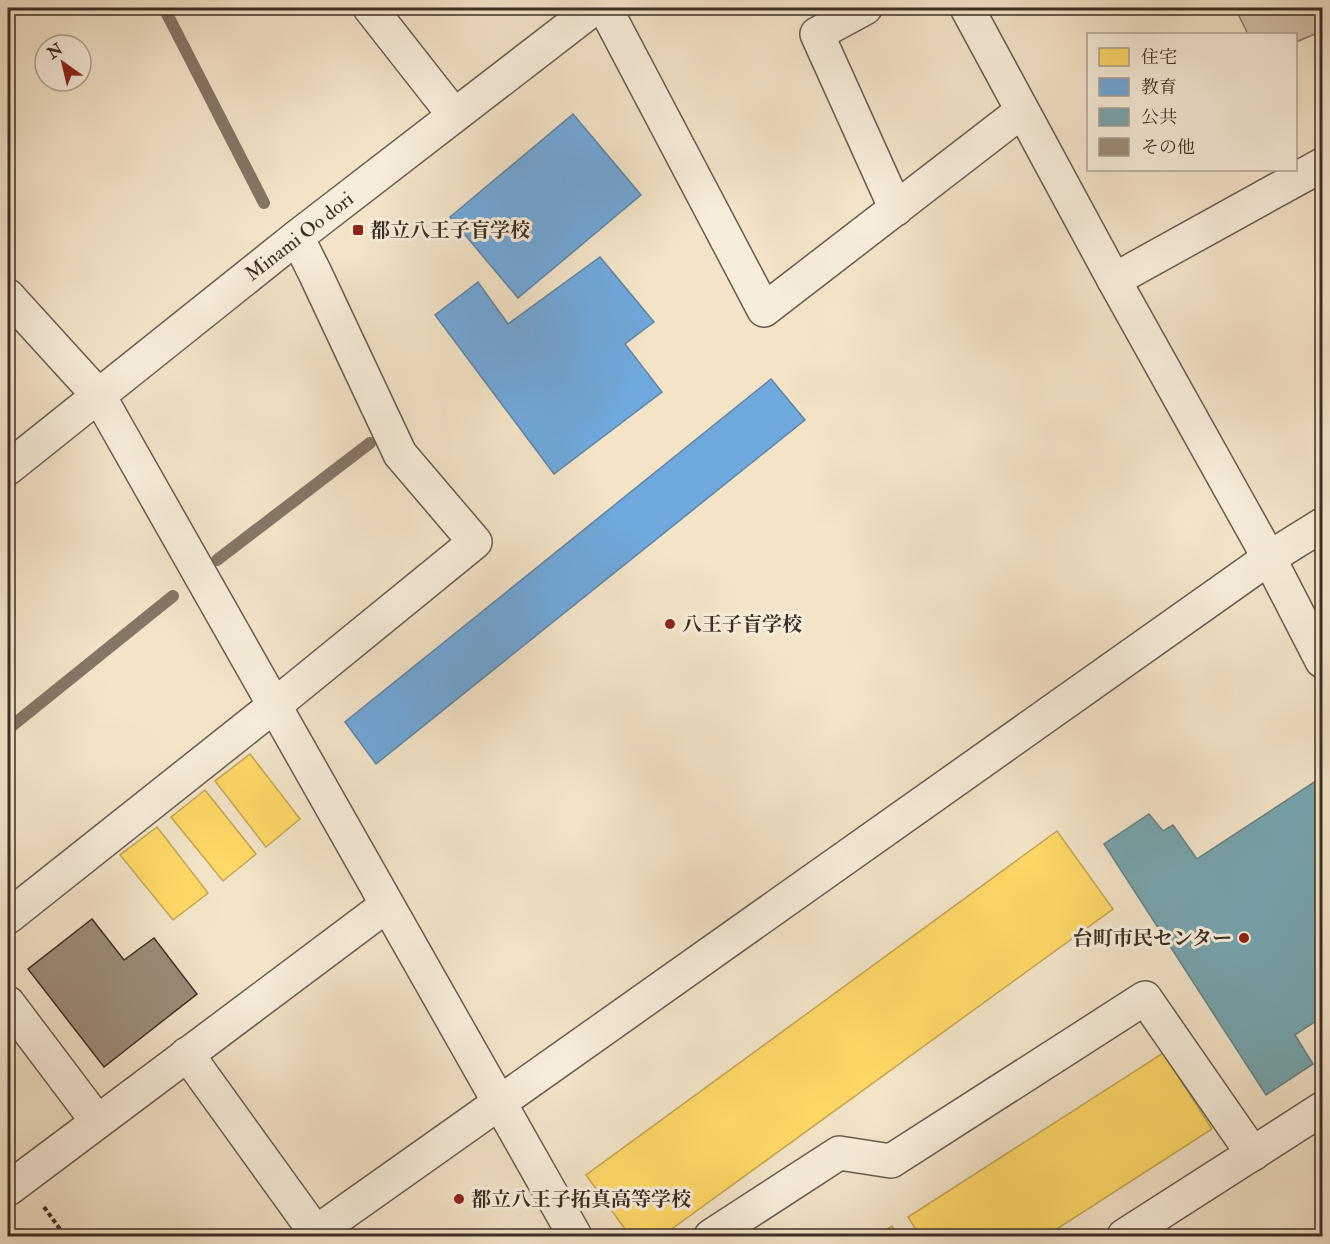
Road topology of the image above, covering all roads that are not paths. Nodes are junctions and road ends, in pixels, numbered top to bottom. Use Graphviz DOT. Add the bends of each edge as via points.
graph roads {
  1 [pos="370,8"];
  2 [pos="594,8"];
  3 [pos="605,8"];
  4 [pos="865,8"];
  5 [pos="967,8"];
  6 [pos="1022,111"];
  7 [pos="454,115"];
  8 [pos="1323,165"];
  9 [pos="896,209"];
  10 [pos="297,237"];
  11 [pos="1114,280"];
  12 [pos="8,296"];
  13 [pos="99,396"];
  14 [pos="8,468"];
  15 [pos="1323,525"];
  16 [pos="1269,558"];
  17 [pos="1323,661"];
  18 [pos="276,705"];
  19 [pos="387,905"];
  20 [pos="8,917"];
  21 [pos="8,1003"];
  22 [pos="187,1054"];
  23 [pos="499,1103"];
  24 [pos="1323,1109"];
  25 [pos="97,1121"];
  26 [pos="1252,1154"];
  27 [pos="8,1189"];
  28 [pos="314,1235"];
  29 [pos="575,1236"];
  30 [pos="711,1236"];
  31 [pos="1124,1236"];
  1 -- 7 [label="street"];
  2 -- 7 [label="street, Minami Oo dori"];
  3 -- 9 [label="street" via="764,310"];
  4 -- 9 [label="street" via="817,34"];
  5 -- 6 [label="street"];
  6 -- 9 [label="street"];
  6 -- 11 [label="street"];
  7 -- 10 [label="street, Minami Oo dori"];
  8 -- 11 [label="street"];
  10 -- 13 [label="street, Minami Oo dori"];
  10 -- 18 [label="street" via="400,454 475,542"];
  11 -- 16 [label="street"];
  12 -- 13 [label="street"];
  13 -- 14 [label="street, Minami Oo dori"];
  13 -- 18 [label="street"];
  15 -- 16 [label="street"];
  16 -- 17 [label="street"];
  16 -- 23 [label="street"];
  18 -- 19 [label="street"];
  18 -- 20 [label="street"];
  19 -- 22 [label="street"];
  19 -- 23 [label="street"];
  21 -- 25 [label="street"];
  22 -- 25 [label="street"];
  22 -- 28 [label="street"];
  23 -- 28 [label="street"];
  23 -- 29 [label="street"];
  24 -- 26 [label="street"];
  25 -- 27 [label="street"];
  26 -- 30 [label="street" via="1146,998 891,1161 839,1153"];
  26 -- 31 [label="street"];
}
